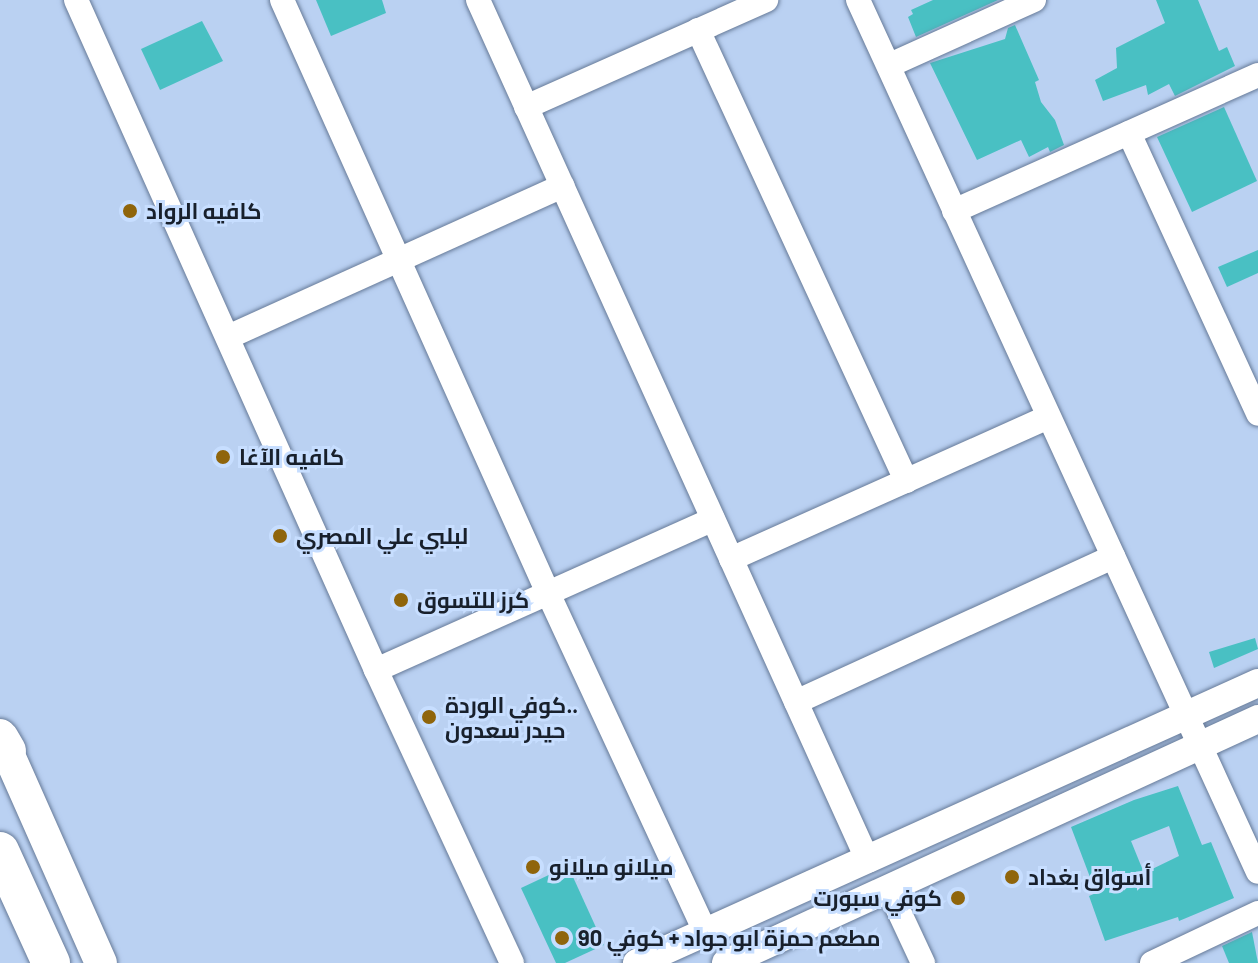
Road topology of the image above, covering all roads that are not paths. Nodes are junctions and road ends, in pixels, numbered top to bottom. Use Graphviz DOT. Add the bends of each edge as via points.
graph roads {
  1 [pos="76,0"];
  2 [pos="282,0"];
  3 [pos="478,0"];
  4 [pos="766,0"];
  5 [pos="858,0"];
  6 [pos="1034,0"];
  7 [pos="698,30"];
  8 [pos="890,65"];
  9 [pos="1258,75"];
  10 [pos="526,107"];
  11 [pos="1129,133"];
  12 [pos="562,186"];
  13 [pos="954,211"];
  14 [pos="399,259"];
  15 [pos="228,337"];
  16 [pos="1258,414"];
  17 [pos="1048,417"];
  18 [pos="906,481"];
  19 [pos="713,519"];
  20 [pos="1113,557"];
  21 [pos="731,559"];
  22 [pos="548,593"];
  23 [pos="376,670"];
  24 [pos="1258,683"];
  25 [pos="1220,700"];
  26 [pos="796,702"];
  27 [pos="1186,716"];
  28 [pos="1245,725"];
  29 [pos="1152,731"];
  30 [pos="2,742"];
  31 [pos="1199,746"];
  32 [pos="1167,761"];
  33 [pos="0,851"];
  34 [pos="868,861"];
  35 [pos="1258,872"];
  36 [pos="889,890"];
  37 [pos="1258,913"];
  38 [pos="705,931"];
  39 [pos="51,963"];
  40 [pos="101,963"];
  41 [pos="512,963"];
  42 [pos="637,963"];
  43 [pos="726,963"];
  44 [pos="923,963"];
  45 [pos="1152,963"];
  1 -- 15 [label="street"];
  2 -- 14 [label="street"];
  3 -- 10 [label="street"];
  4 -- 7 [label="street"];
  5 -- 8 [label="street"];
  6 -- 8 [label="street"];
  7 -- 10 [label="street"];
  7 -- 18 [label="street"];
  8 -- 13 [label="street"];
  9 -- 11 [label="street"];
  10 -- 12 [label="street"];
  11 -- 13 [label="street"];
  11 -- 16 [label="street"];
  12 -- 14 [label="street"];
  12 -- 19 [label="street"];
  13 -- 17 [label="street"];
  14 -- 15 [label="street"];
  14 -- 22 [label="street"];
  15 -- 23 [label="street"];
  17 -- 18 [label="street"];
  17 -- 20 [label="street"];
  18 -- 21 [label="street"];
  19 -- 21 [label="street"];
  19 -- 22 [label="street"];
  20 -- 26 [label="street"];
  20 -- 27 [label="street"];
  21 -- 26 [label="street"];
  22 -- 23 [label="street"];
  22 -- 38 [label="street"];
  23 -- 41 [label="street"];
  24 -- 25 [label="street"];
  25 -- 27 [label="street"];
  25 -- 28 [label="street" via="1219,717"];
  26 -- 34 [label="street"];
  27 -- 29 [label="street"];
  27 -- 31 [label="street"];
  28 -- 31 [label="street"];
  29 -- 32 [label="street" via="1166,743"];
  29 -- 34 [label="street"];
  30 -- 40 [label="main road"];
  31 -- 32 [label="street"];
  31 -- 35 [label="street"];
  32 -- 36 [label="street"];
  33 -- 39 [label="highway"];
  34 -- 38 [label="street"];
  36 -- 43 [label="street"];
  36 -- 44 [label="street"];
  37 -- 45 [label="street"];
  38 -- 42 [label="street"];
}
